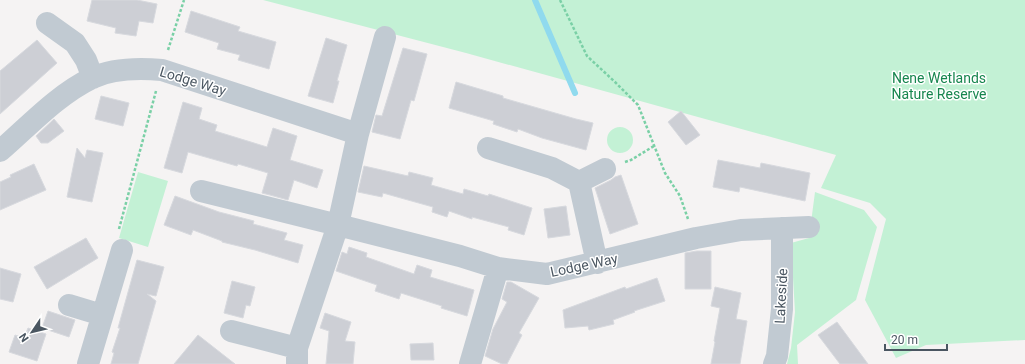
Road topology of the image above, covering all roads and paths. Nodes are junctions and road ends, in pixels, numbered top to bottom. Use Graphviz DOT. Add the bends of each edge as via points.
graph roads {
  1 [pos="184,0"];
  2 [pos="560,0"];
  3 [pos="47,23"];
  4 [pos="385,37"];
  5 [pos="162,70"];
  6 [pos="93,78"];
  7 [pos="358,134"];
  8 [pos="2,145"];
  9 [pos="654,146"];
  10 [pos="488,148"];
  11 [pos="605,169"];
  12 [pos="579,182"];
  13 [pos="201,191"];
  14 [pos="338,225"];
  15 [pos="809,227"];
  16 [pos="782,228"];
  17 [pos="696,238"];
  18 [pos="122,250"];
  19 [pos="597,263"];
  20 [pos="498,268"];
  21 [pos="69,305"];
  22 [pos="102,315"];
  23 [pos="231,331"];
  24 [pos="297,356"];
  25 [pos="88,364"];
  26 [pos="470,364"];
  27 [pos="774,364"];
  1 -- 5 [label="path"];
  2 -- 9 [label="path" via="587,56 638,105"];
  3 -- 6 [label="street" via="75,43 86,60"];
  4 -- 7 [label="street"];
  5 -- 6 [label="street, Lodge Way" via="120,70"];
  5 -- 7 [label="street, Lodge Way"];
  5 -- 18 [label="path" via="116,238"];
  6 -- 8 [label="street, Lodge Way" via="71,90"];
  7 -- 14 [label="street"];
  9 -- 11 [label="path" via="631,160 616,162"];
  9 -- 17 [label="path" via="665,173 680,196"];
  10 -- 12 [label="street" via="552,168"];
  11 -- 12 [label="street"];
  12 -- 19 [label="street"];
  13 -- 14 [label="street, Lodge Way"];
  14 -- 20 [label="street, Lodge Way"];
  14 -- 24 [label="street"];
  15 -- 16 [label="street, Lodge Way"];
  16 -- 17 [label="street, Lodge Way" via="741,230"];
  16 -- 27 [label="street, Lakeside" via="782,309"];
  17 -- 19 [label="street, Lodge Way"];
  18 -- 22 [label="street"];
  19 -- 20 [label="street, Lodge Way" via="547,274"];
  20 -- 26 [label="street"];
  21 -- 22 [label="street"];
  22 -- 25 [label="street"];
  23 -- 24 [label="street"];
}
